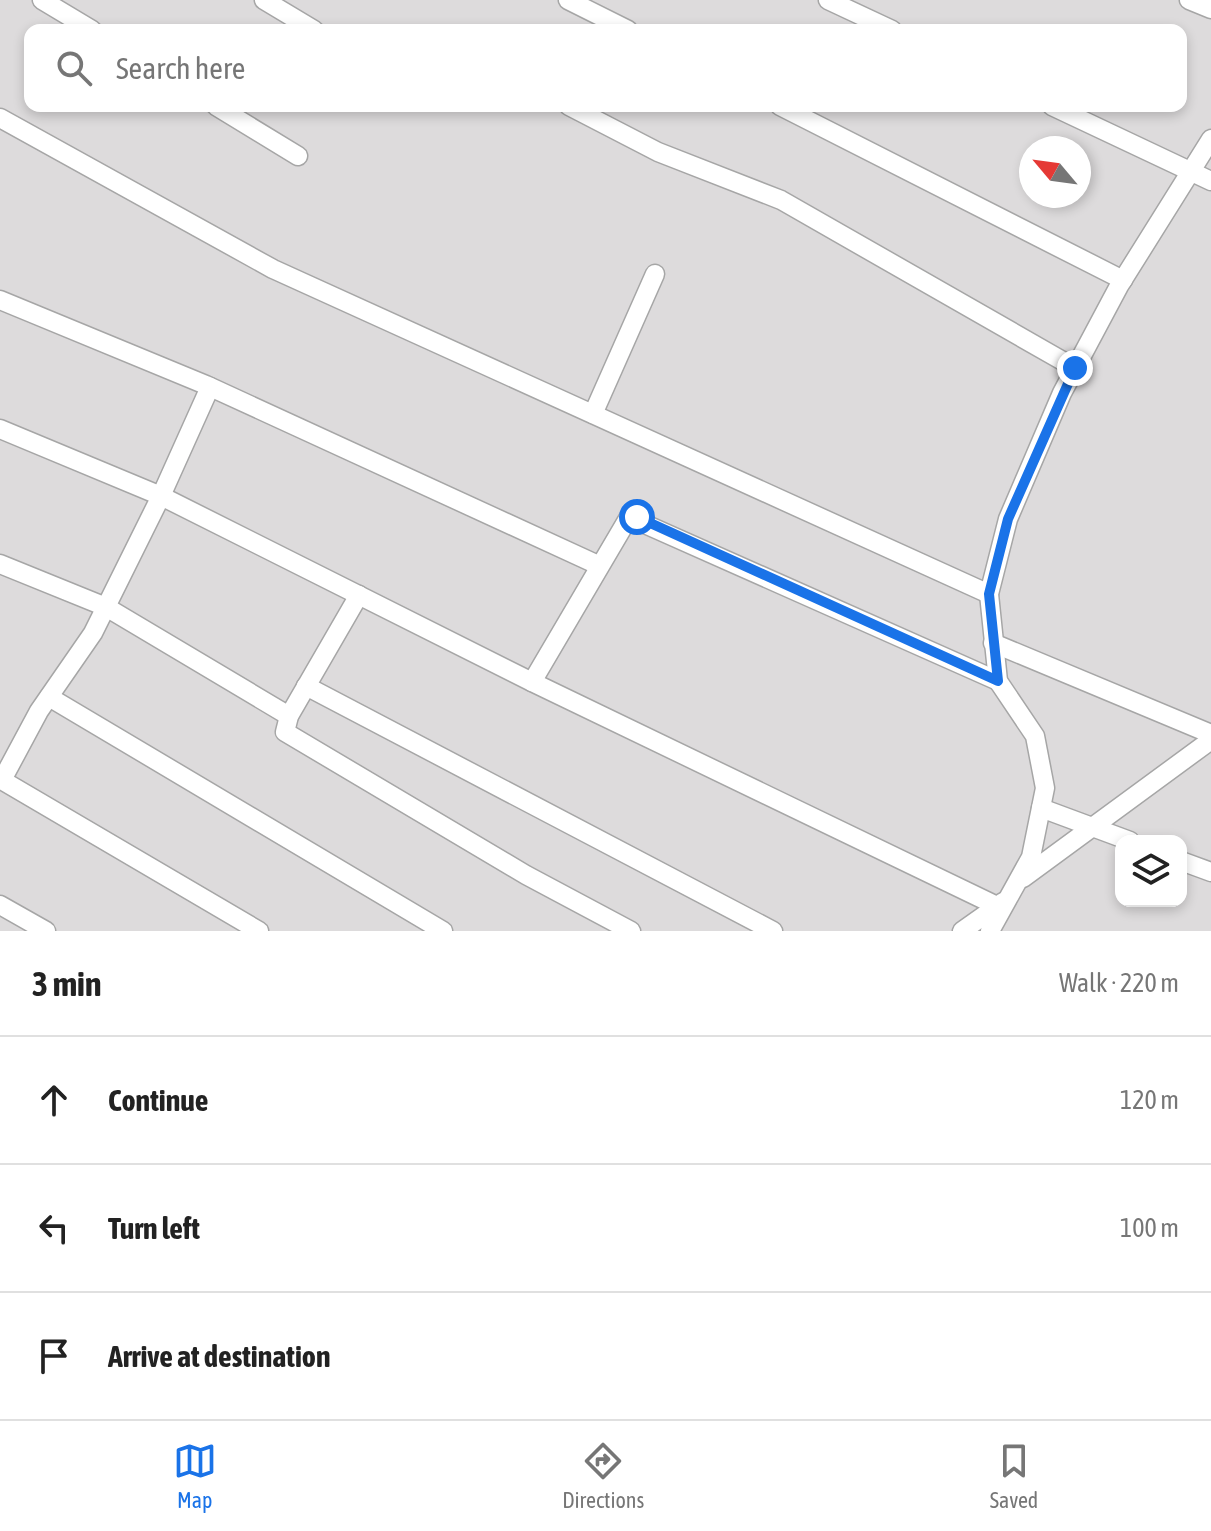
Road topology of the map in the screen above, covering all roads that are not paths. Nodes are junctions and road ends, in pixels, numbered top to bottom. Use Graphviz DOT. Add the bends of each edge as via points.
graph roads {
  1 [pos="42,0"];
  2 [pos="264,0"];
  3 [pos="568,0"];
  4 [pos="828,0"];
  5 [pos="1189,0"];
  6 [pos="1211,9"];
  7 [pos="82,24"];
  8 [pos="304,24"];
  9 [pos="616,24"];
  10 [pos="879,24"];
  11 [pos="226,112"];
  12 [pos="581,112"];
  13 [pos="792,112"];
  14 [pos="1064,112"];
  15 [pos="0,118"];
  16 [pos="1211,139"];
  17 [pos="298,156"];
  18 [pos="1191,173"];
  19 [pos="1211,181"];
  20 [pos="655,274"];
  21 [pos="1123,280"];
  22 [pos="0,300"];
  23 [pos="1075,368"];
  24 [pos="210,387"];
  25 [pos="593,414"];
  26 [pos="0,429"];
  27 [pos="161,496"];
  28 [pos="0,564"];
  29 [pos="598,565"];
  30 [pos="989,594"];
  31 [pos="359,595"];
  32 [pos="106,607"];
  33 [pos="993,643"];
  34 [pos="998,681"];
  35 [pos="532,682"];
  36 [pos="306,686"];
  37 [pos="49,697"];
  38 [pos="289,716"];
  39 [pos="1211,734"];
  40 [pos="1211,740"];
  41 [pos="1,779"];
  42 [pos="1041,808"];
  43 [pos="1093,827"];
  44 [pos="1115,835"];
  45 [pos="1187,863"];
  46 [pos="1211,872"];
  47 [pos="1017,883"];
  48 [pos="1001,903"];
  49 [pos="0,905"];
  50 [pos="46,931"];
  51 [pos="259,931"];
  52 [pos="443,931"];
  53 [pos="631,931"];
  54 [pos="773,931"];
  55 [pos="962,931"];
  56 [pos="990,931"];
  1 -- 7 [label="street"];
  2 -- 8 [label="street"];
  3 -- 9 [label="street"];
  4 -- 10 [label="street"];
  5 -- 6 [label="street"];
  11 -- 17 [label="street"];
  12 -- 23 [label="street" via="658,152 781,200"];
  13 -- 21 [label="street"];
  14 -- 18 [label="street"];
  15 -- 25 [label="street" via="273,269"];
  16 -- 18 [label="street"];
  18 -- 19 [label="street"];
  18 -- 21 [label="street"];
  20 -- 25 [label="street"];
  21 -- 23 [label="street"];
  22 -- 24 [label="street"];
  23 -- 30 [label="street" via="1008,519"];
  24 -- 27 [label="street"];
  24 -- 29 [label="street"];
  25 -- 30 [label="street"];
  26 -- 27 [label="street"];
  27 -- 31 [label="street"];
  27 -- 32 [label="street"];
  28 -- 32 [label="street"];
  29 -- 34 [label="street" via="629,517 637,517"];
  29 -- 35 [label="street"];
  30 -- 33 [label="street"];
  31 -- 35 [label="street"];
  31 -- 36 [label="street"];
  32 -- 37 [label="street"];
  32 -- 38 [label="street"];
  33 -- 34 [label="street"];
  33 -- 39 [label="street"];
  34 -- 42 [label="street" via="1035,736 1045,788"];
  35 -- 48 [label="street"];
  36 -- 38 [label="street"];
  36 -- 54 [label="street"];
  37 -- 41 [label="street"];
  37 -- 52 [label="street"];
  38 -- 53 [label="street" via="288,736"];
  40 -- 43 [label="street"];
  41 -- 51 [label="street"];
  42 -- 43 [label="street"];
  42 -- 47 [label="street" via="1031,857"];
  43 -- 44 [label="street"];
  43 -- 47 [label="street"];
  45 -- 46 [label="street"];
  47 -- 48 [label="street"];
  48 -- 55 [label="street"];
  48 -- 56 [label="street"];
  49 -- 50 [label="street"];
}
